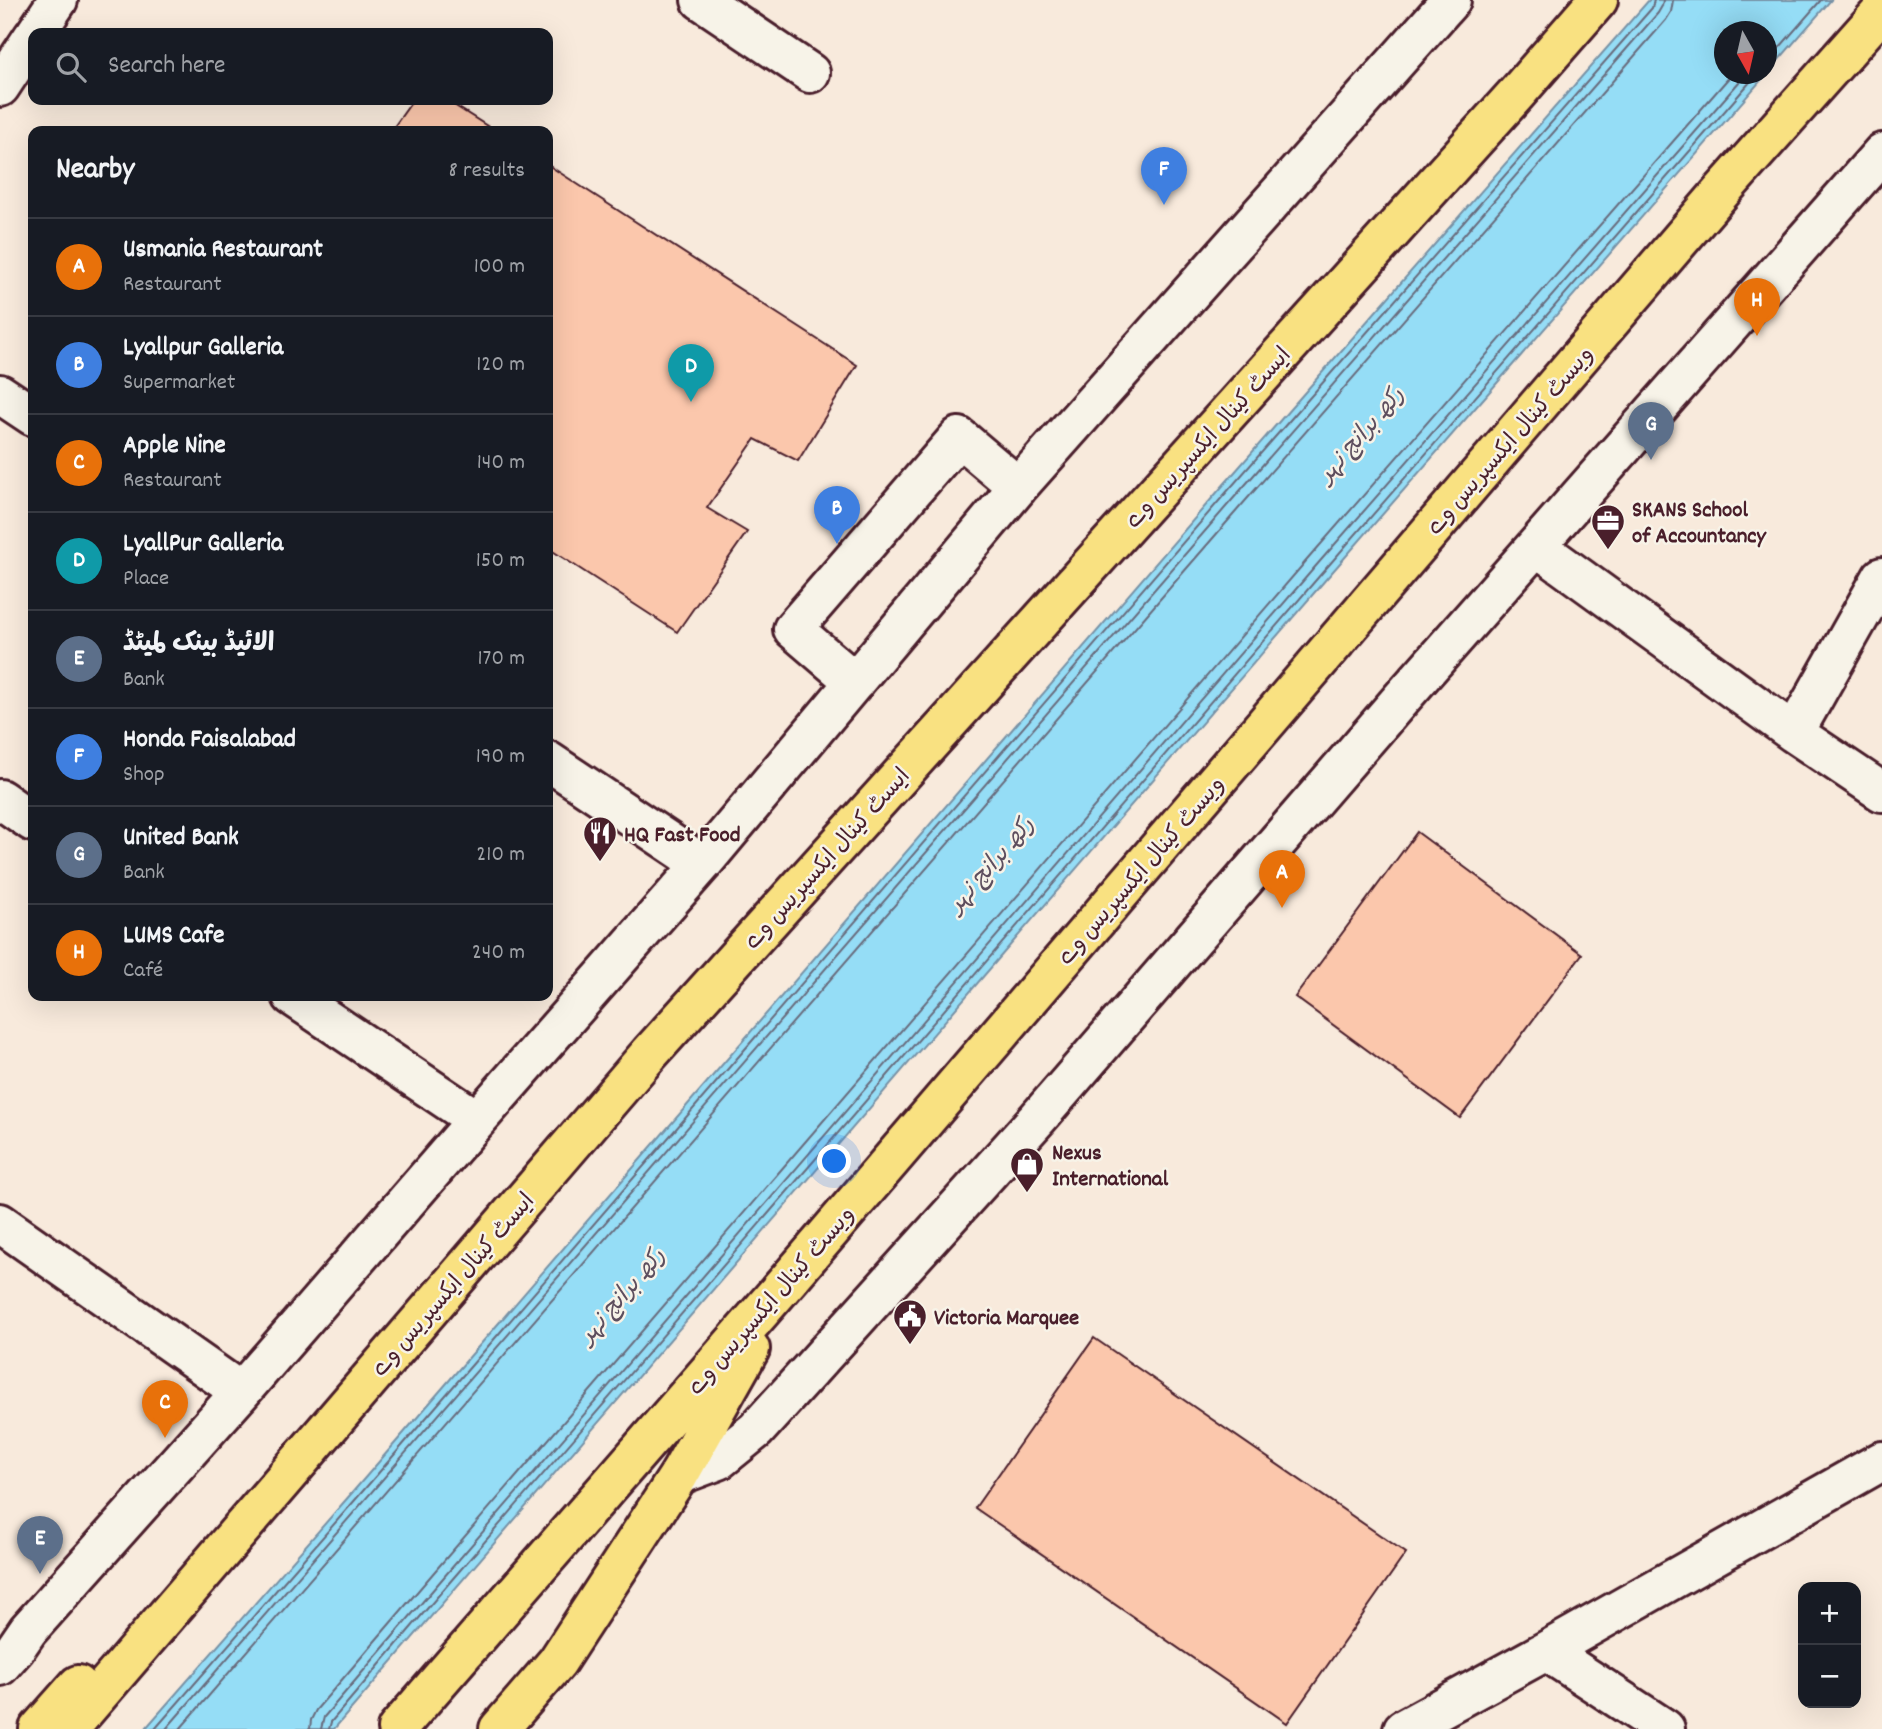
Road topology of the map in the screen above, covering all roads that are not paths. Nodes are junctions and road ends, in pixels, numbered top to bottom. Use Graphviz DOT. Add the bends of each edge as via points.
graph roads {
  1 [pos="58,0"];
  2 [pos="701,0"];
  3 [pos="1451,0"];
  4 [pos="1598,0"];
  5 [pos="1882,11"];
  6 [pos="40,28"];
  7 [pos="28,45"];
  8 [pos="810,73"];
  9 [pos="0,87"];
  10 [pos="1882,153"];
  11 [pos="0,394"];
  12 [pos="28,413"];
  13 [pos="1018,487"];
  14 [pos="1535,546"];
  15 [pos="1882,578"];
  16 [pos="855,682"];
  17 [pos="1794,733"];
  18 [pos="553,764"];
  19 [pos="1882,792"];
  20 [pos="0,799"];
  21 [pos="28,819"];
  22 [pos="702,864"];
  23 [pos="299,1001"];
  24 [pos="650,1053"];
  25 [pos="477,1120"];
  26 [pos="0,1223"];
  27 [pos="790,1278"];
  28 [pos="242,1392"];
  29 [pos="1882,1461"];
  30 [pos="679,1475"];
  31 [pos="5,1651"];
  32 [pos="1546,1651"];
  33 [pos="40,1729"];
  34 [pos="69,1729"];
  35 [pos="397,1729"];
  36 [pos="499,1729"];
  37 [pos="1403,1729"];
  38 [pos="1665,1729"];
  1 -- 6 [label="street"];
  2 -- 8 [label="street"];
  3 -- 13 [label="street"];
  4 -- 24 [label="main road, ایسٹ کینال ایکسپریس وے"];
  5 -- 27 [label="main road, ویسٹ کینال ایکسپریس وے" via="1722,191"];
  7 -- 9 [label="street"];
  10 -- 14 [label="street"];
  11 -- 12 [label="street"];
  13 -- 16 [label="street"];
  13 -- 16 [label="street" via="960,437 793,629"];
  14 -- 17 [label="street"];
  14 -- 30 [label="street" via="1038,1118 757,1430 719,1460"];
  15 -- 17 [label="street"];
  16 -- 22 [label="street"];
  17 -- 19 [label="street"];
  18 -- 22 [label="street"];
  20 -- 21 [label="street"];
  22 -- 25 [label="street"];
  23 -- 25 [label="street"];
  24 -- 33 [label="main road" via="360,1355"];
  24 -- 34 [label="main road, ایسٹ کینال ایکسپریس وے"];
  25 -- 28 [label="street"];
  26 -- 28 [label="street"];
  27 -- 30 [label="main road"];
  27 -- 35 [label="main road, ویسٹ کینال ایکسپریس وے"];
  28 -- 31 [label="street"];
  29 -- 32 [label="street"];
  30 -- 36 [label="main road" via="557,1662"];
  32 -- 37 [label="street"];
  32 -- 38 [label="street"];
}
